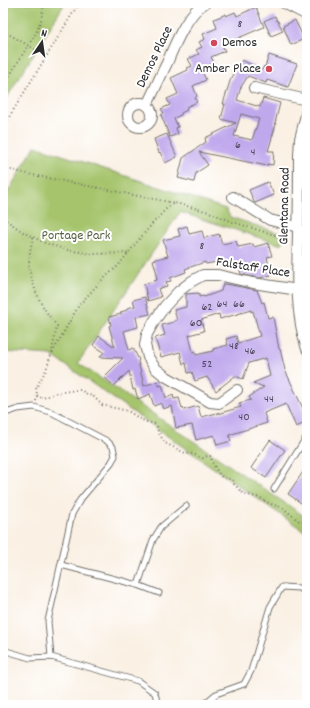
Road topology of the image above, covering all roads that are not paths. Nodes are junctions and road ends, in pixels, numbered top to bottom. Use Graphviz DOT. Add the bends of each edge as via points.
graph roads {
  1 [pos="205,3"];
  2 [pos="284,3"];
  3 [pos="307,16"];
  4 [pos="254,88"];
  5 [pos="307,100"];
  6 [pos="147,105"];
  7 [pos="307,111"];
  8 [pos="303,155"];
  9 [pos="233,197"];
  10 [pos="298,227"];
  11 [pos="303,243"];
  12 [pos="298,290"];
  13 [pos="307,349"];
  14 [pos="237,390"];
  15 [pos="3,414"];
  16 [pos="307,436"];
  17 [pos="274,489"];
  18 [pos="186,506"];
  19 [pos="61,565"];
  20 [pos="138,585"];
  21 [pos="307,592"];
  22 [pos="159,594"];
  23 [pos="3,650"];
  24 [pos="51,658"];
  25 [pos="158,705"];
  26 [pos="203,705"];
  1 -- 6 [label="street, Demos Place" via="190,17 179,36"];
  2 -- 3 [label="street"];
  4 -- 5 [label="street"];
  7 -- 8 [label="street, Glentana Road" via="300,139"];
  8 -- 10 [label="street, Glentana Road"];
  9 -- 10 [label="street" via="270,220"];
  10 -- 11 [label="street, Glentana Road"];
  11 -- 12 [label="street, Glentana Road"];
  12 -- 13 [label="street, Glentana Road"];
  12 -- 14 [label="street, Falstaff Place" via="218,274 203,275 179,291 155,320 147,334 145,345 148,357 155,368 210,402 219,403"];
  15 -- 19 [label="lane" via="34,407 51,412 107,441 113,447 114,456 111,463 80,500 72,514"];
  16 -- 17 [label="lane"];
  18 -- 20 [label="lane" via="162,527 153,540"];
  19 -- 20 [label="lane"];
  19 -- 24 [label="lane" via="48,621"];
  20 -- 22 [label="lane"];
  21 -- 26 [label="lane" via="299,588 282,587 270,608 251,671 244,684 216,694"];
  23 -- 24 [label="lane" via="30,658"];
  24 -- 25 [label="lane" via="138,681 154,693"];
}
